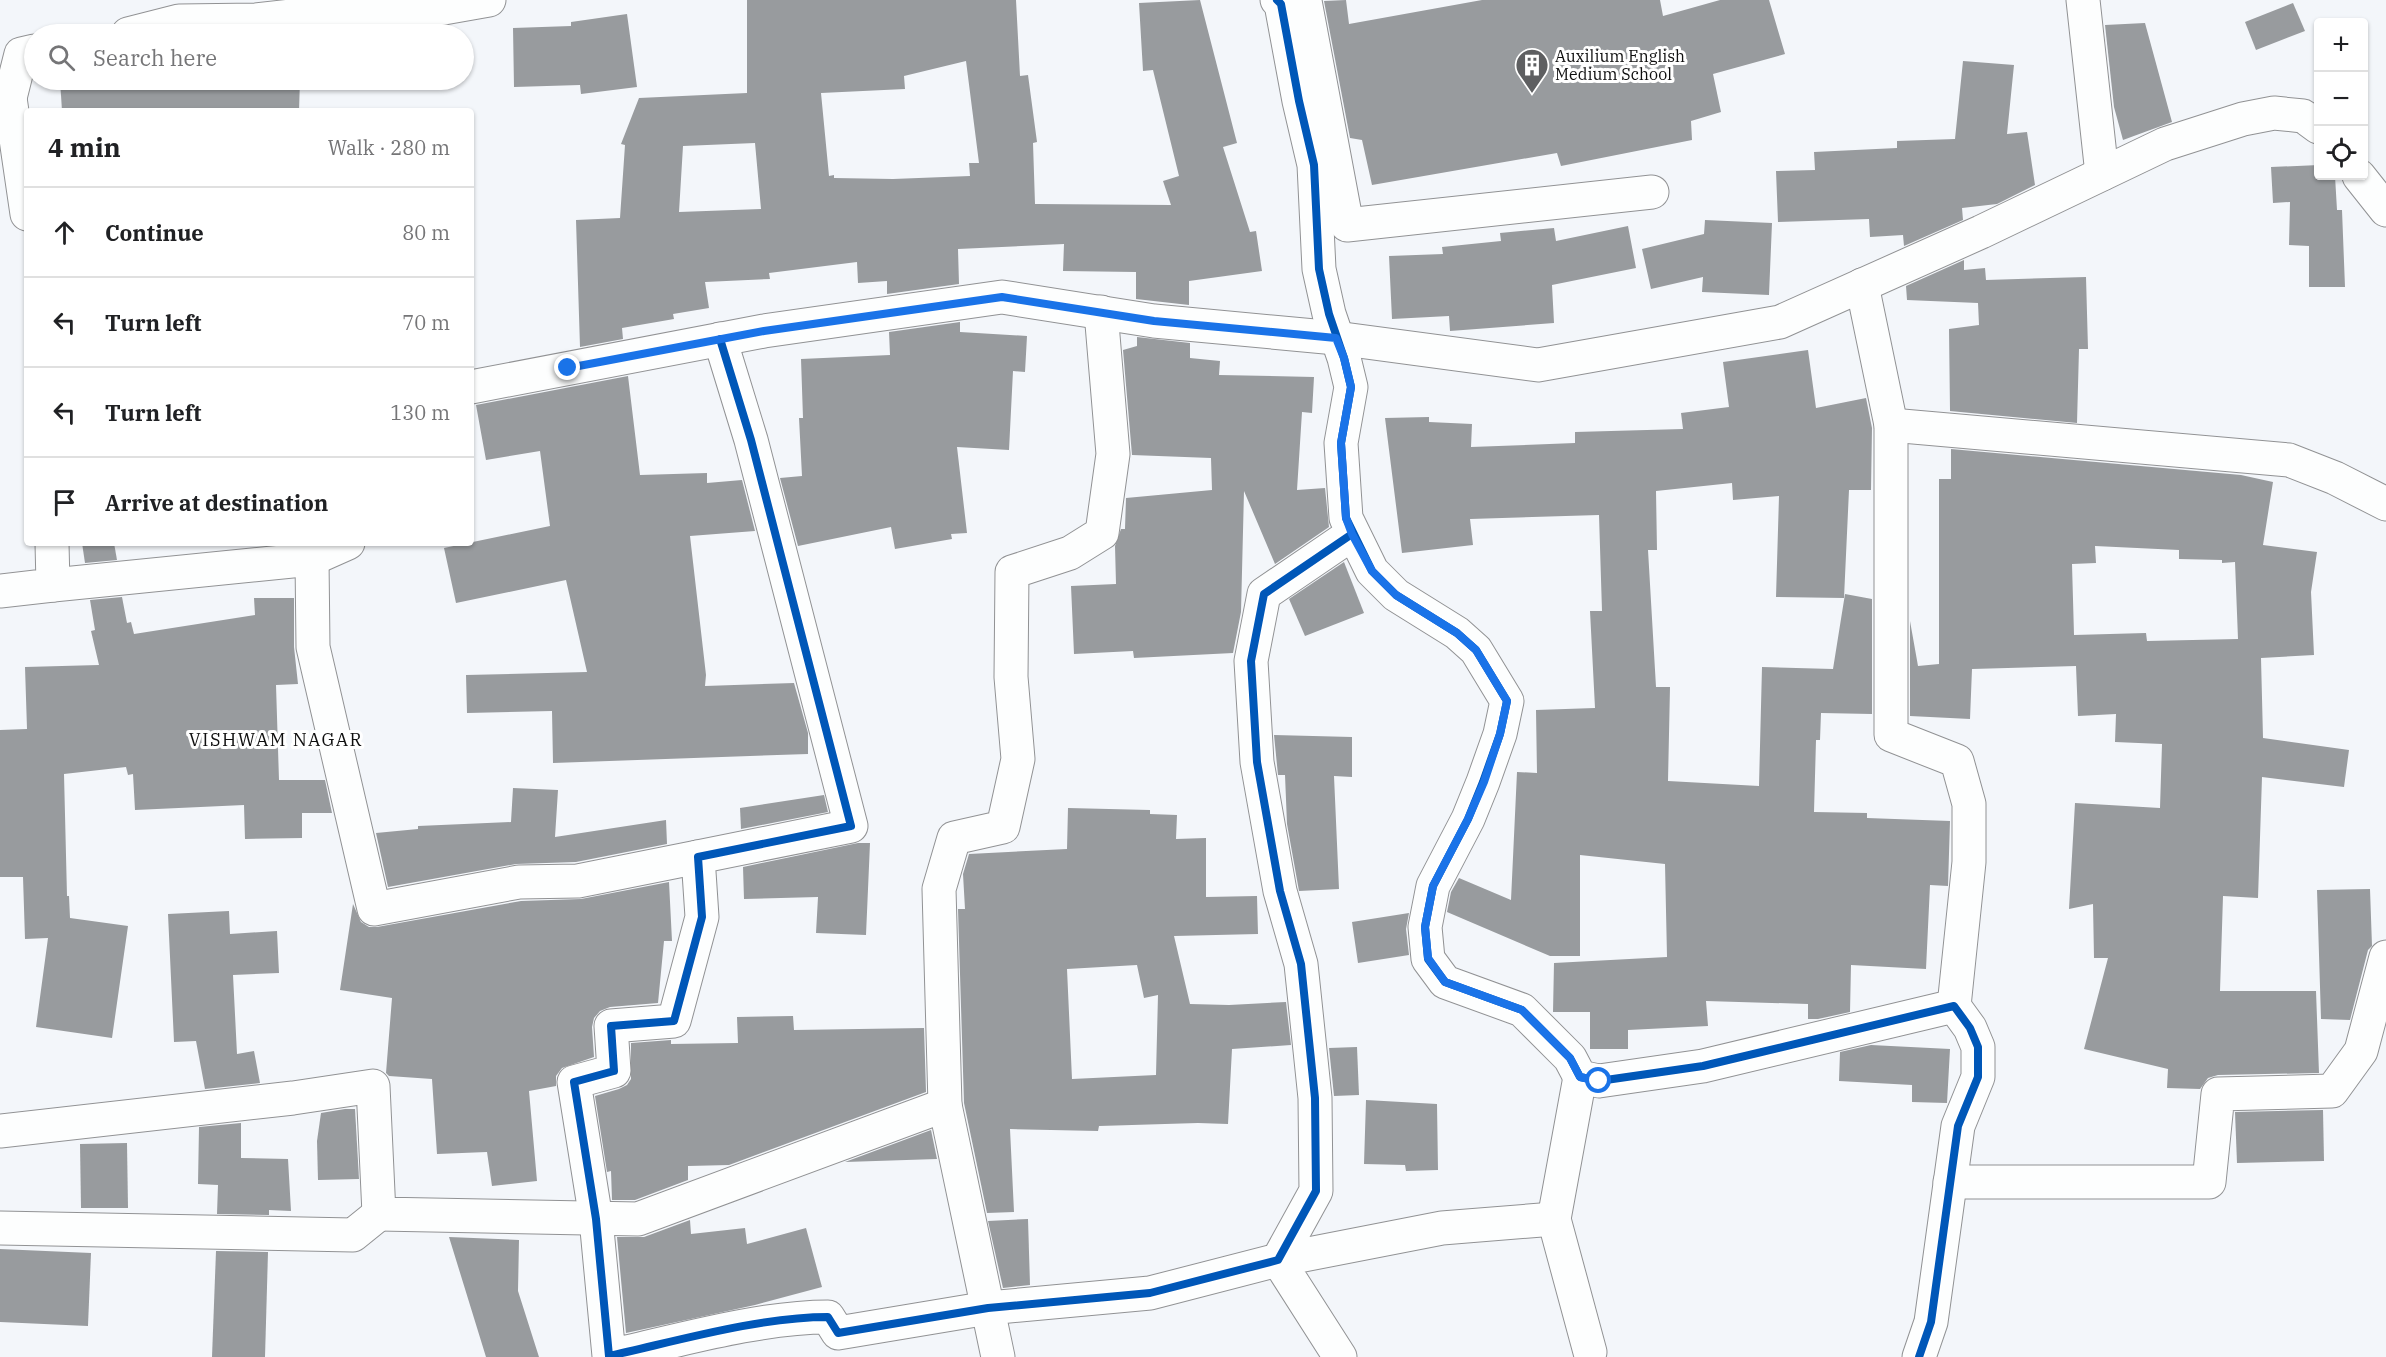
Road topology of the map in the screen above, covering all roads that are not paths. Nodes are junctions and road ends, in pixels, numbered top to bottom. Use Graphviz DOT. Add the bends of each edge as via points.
graph roads {
  1 [pos="489,0"];
  2 [pos="2083,0"];
  3 [pos="1294,1"];
  4 [pos="180,10"];
  5 [pos="150,24"];
  6 [pos="24,53"];
  7 [pos="5,99"];
  8 [pos="2318,126"];
  9 [pos="2102,174"];
  10 [pos="2362,180"];
  11 [pos="1652,192"];
  12 [pos="24,198"];
  13 [pos="2386,210"];
  14 [pos="1862,285"];
  15 [pos="1101,312"];
  16 [pos="1336,338"];
  17 [pos="720,339"];
  18 [pos="474,386"];
  19 [pos="1891,425"];
  20 [pos="2386,504"];
  21 [pos="1352,534"];
  22 [pos="52,546"];
  23 [pos="341,546"];
  24 [pos="312,559"];
  25 [pos="53,585"];
  26 [pos="0,591"];
  27 [pos="698,857"];
  28 [pos="2386,957"];
  29 [pos="1954,1006"];
  30 [pos="1580,1077"];
  31 [pos="945,1105"];
  32 [pos="0,1131"];
  33 [pos="1950,1182"];
  34 [pos="379,1214"];
  35 [pos="597,1219"];
  36 [pos="1554,1219"];
  37 [pos="0,1228"];
  38 [pos="1278,1260"];
  39 [pos="987,1308"];
  40 [pos="1590,1352"];
  41 [pos="609,1357"];
  42 [pos="998,1357"];
  43 [pos="1340,1357"];
  44 [pos="1919,1357"];
  1 -- 4 [label="street" via="421,12 343,10 256,20"];
  2 -- 9 [label="street"];
  3 -- 11 [label="street" via="1347,225"];
  3 -- 16 [label="street" via="1299,101 1314,165 1319,269"];
  4 -- 5 [label="street"];
  6 -- 7 [label="street"];
  7 -- 12 [label="street"];
  8 -- 9 [label="street" via="2303,116 2274,113 2243,119 2165,144"];
  9 -- 14 [label="street"];
  10 -- 13 [label="street"];
  14 -- 16 [label="street" via="1780,322 1538,365"];
  14 -- 19 [label="street"];
  15 -- 16 [label="street" via="1154,321"];
  15 -- 17 [label="street" via="1002,297"];
  15 -- 31 [label="street" via="1113,454 1102,533 1070,553 1012,572 1011,677 1018,759 1003,827 954,838 939,889"];
  16 -- 21 [label="street" via="1351,387 1341,443 1346,518"];
  17 -- 18 [label="street"];
  17 -- 27 [label="street" via="754,452 851,825"];
  19 -- 20 [label="street" via="2289,460 2335,477"];
  19 -- 29 [label="street" via="1891,735 1957,761 1969,804 1969,862"];
  21 -- 30 [label="street" via="1372,571 1396,595 1457,633 1476,650 1507,701 1484,782 1433,886 1425,927 1428,958 1445,982 1522,1010 1570,1058"];
  21 -- 38 [label="street" via="1264,594 1251,661 1257,762 1280,891 1301,964 1315,1098 1316,1191"];
  22 -- 25 [label="street"];
  23 -- 24 [label="street"];
  24 -- 25 [label="street"];
  24 -- 27 [label="street" via="313,647 374,909 519,882 578,881"];
  25 -- 26 [label="street"];
  27 -- 35 [label="street" via="702,917 674,1021 611,1026 614,1071 574,1082"];
  28 -- 33 [label="street" via="2361,1051 2332,1091 2217,1094 2209,1182"];
  29 -- 30 [label="street" via="1703,1066 1599,1081"];
  29 -- 33 [label="street" via="1978,1047 1978,1077 1958,1126"];
  30 -- 36 [label="street"];
  31 -- 35 [label="street" via="638,1219"];
  31 -- 39 [label="street"];
  32 -- 34 [label="street" via="373,1086"];
  33 -- 44 [label="street" via="1931,1322"];
  34 -- 35 [label="street"];
  34 -- 37 [label="street" via="353,1235"];
  35 -- 41 [label="street"];
  36 -- 38 [label="street" via="1442,1228"];
  36 -- 40 [label="street"];
  38 -- 39 [label="street" via="1150,1293"];
  38 -- 43 [label="street"];
  39 -- 41 [label="street" via="838,1332 828,1317 807,1317 716,1332"];
  39 -- 42 [label="street"];
}
